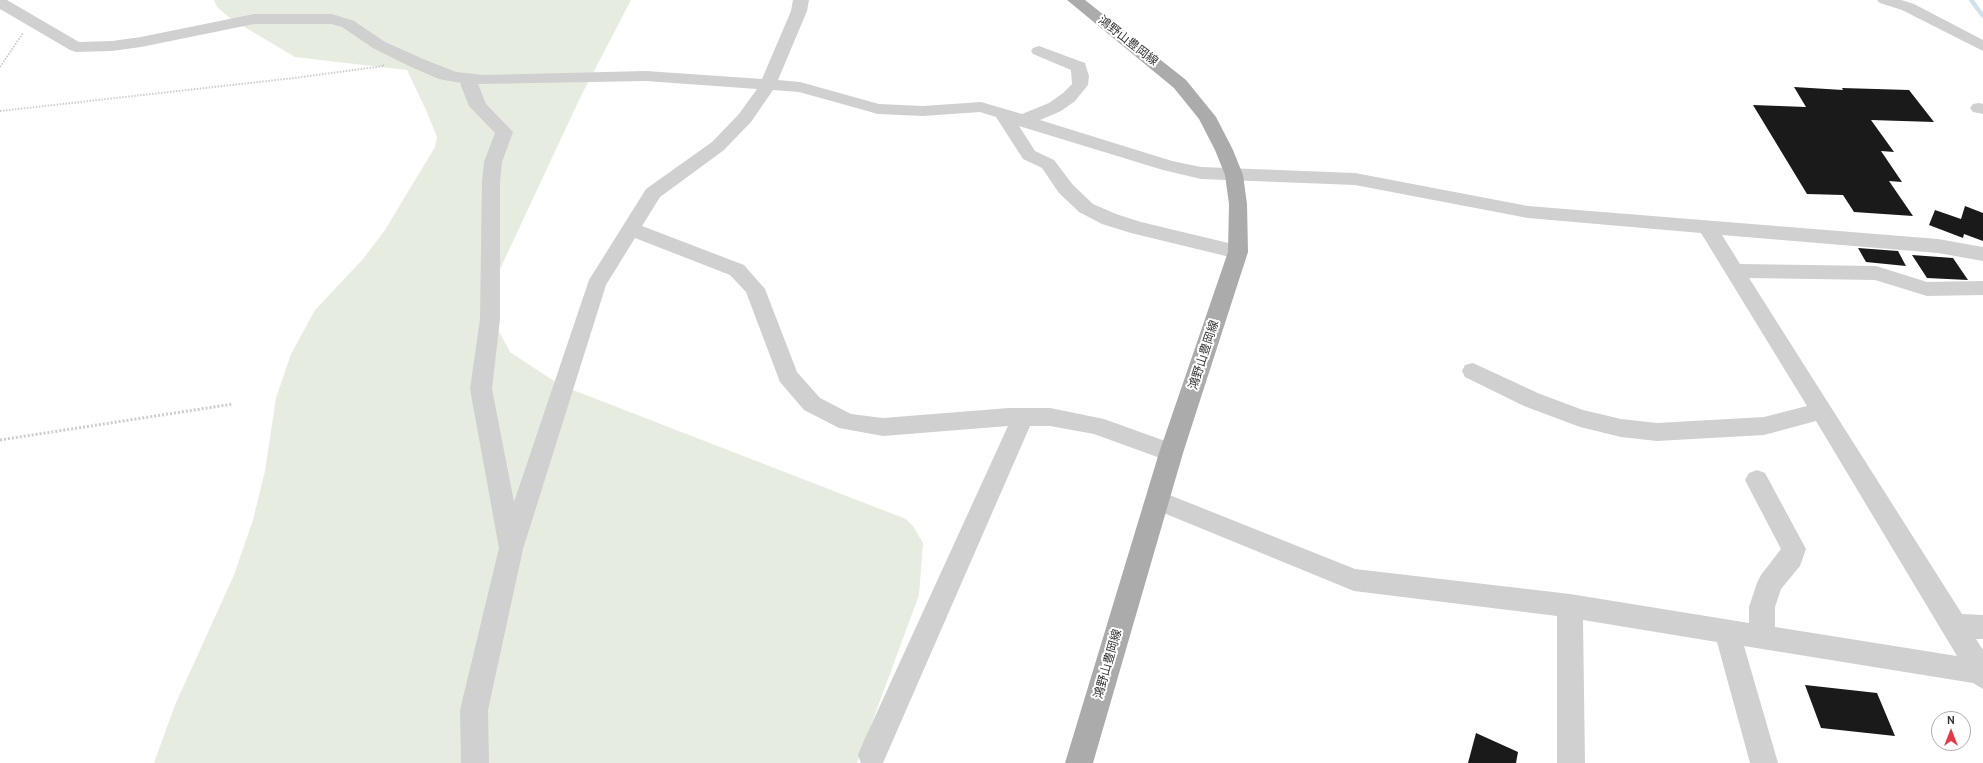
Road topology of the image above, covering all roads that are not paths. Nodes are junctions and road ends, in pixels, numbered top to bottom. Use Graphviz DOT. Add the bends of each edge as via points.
graph roads {
  1 [pos="800,0"];
  2 [pos="1075,0"];
  3 [pos="1885,0"];
  4 [pos="3,2"];
  5 [pos="1983,46"];
  6 [pos="1039,51"];
  7 [pos="470,79"];
  8 [pos="768,85"];
  9 [pos="1003,114"];
  10 [pos="1021,121"];
  11 [pos="1234,175"];
  12 [pos="1707,227"];
  13 [pos="631,229"];
  14 [pos="1238,252"];
  15 [pos="1983,254"];
  16 [pos="1734,271"];
  17 [pos="1983,288"];
  18 [pos="1473,371"];
  19 [pos="1822,411"];
  20 [pos="1023,417"];
  21 [pos="1171,453"];
  22 [pos="1756,480"];
  23 [pos="1157,500"];
  24 [pos="511,549"];
  25 [pos="1570,606"];
  26 [pos="1955,626"];
  27 [pos="1983,627"];
  28 [pos="1728,631"];
  29 [pos="1762,637"];
  30 [pos="1982,674"];
  31 [pos="872,755"];
  32 [pos="475,763"];
  33 [pos="1079,763"];
  34 [pos="1571,763"];
  35 [pos="1764,763"];
  1 -- 8 [label="street" via="799,11"];
  2 -- 11 [label="main road, 鴻野山豊岡線" via="1180,84 1207,117"];
  3 -- 5 [label="street" via="1908,7"];
  4 -- 7 [label="street" via="76,47 141,42 254,20 332,19 348,24 379,45 445,75"];
  6 -- 10 [label="street" via="1079,67 1082,76 1080,85 1055,107"];
  7 -- 8 [label="street" via="646,76"];
  7 -- 24 [label="street" via="469,86 478,106 504,132 493,162 491,182 490,319 481,389"];
  8 -- 9 [label="street" via="800,87 878,109 923,111 981,107"];
  8 -- 13 [label="street" via="746,118 718,146 654,193"];
  9 -- 10 [label="street"];
  9 -- 14 [label="street" via="1029,155 1048,164 1066,189 1086,208 1109,219 1138,228"];
  10 -- 11 [label="street" via="1169,166 1201,173"];
  11 -- 12 [label="street" via="1355,179 1528,212"];
  11 -- 14 [label="main road, 鴻野山豊岡線" via="1238,204"];
  12 -- 15 [label="street" via="1938,246"];
  12 -- 16 [label="street"];
  13 -- 20 [label="street" via="737,270 755,288 788,376 812,404 847,422 883,427"];
  13 -- 24 [label="street" via="596,285"];
  14 -- 21 [label="main road, 鴻野山豊岡線"];
  16 -- 17 [label="street" via="1876,273 1927,288"];
  16 -- 19 [label="street"];
  18 -- 19 [label="street" via="1532,400 1580,418 1621,428 1657,432 1764,426"];
  19 -- 26 [label="street"];
  20 -- 21 [label="street" via="1050,417 1096,425"];
  20 -- 31 [label="street"];
  21 -- 23 [label="main road, 鴻野山豊岡線"];
  22 -- 29 [label="street" via="1794,549 1791,558 1770,583 1762,606"];
  23 -- 25 [label="street" via="1354,580"];
  23 -- 33 [label="main road, 鴻野山豊岡線"];
  24 -- 32 [label="street" via="474,710"];
  25 -- 28 [label="street"];
  25 -- 34 [label="street"];
  26 -- 27 [label="street"];
  26 -- 30 [label="street"];
  28 -- 29 [label="street"];
  28 -- 35 [label="street"];
  29 -- 30 [label="street"];
}
